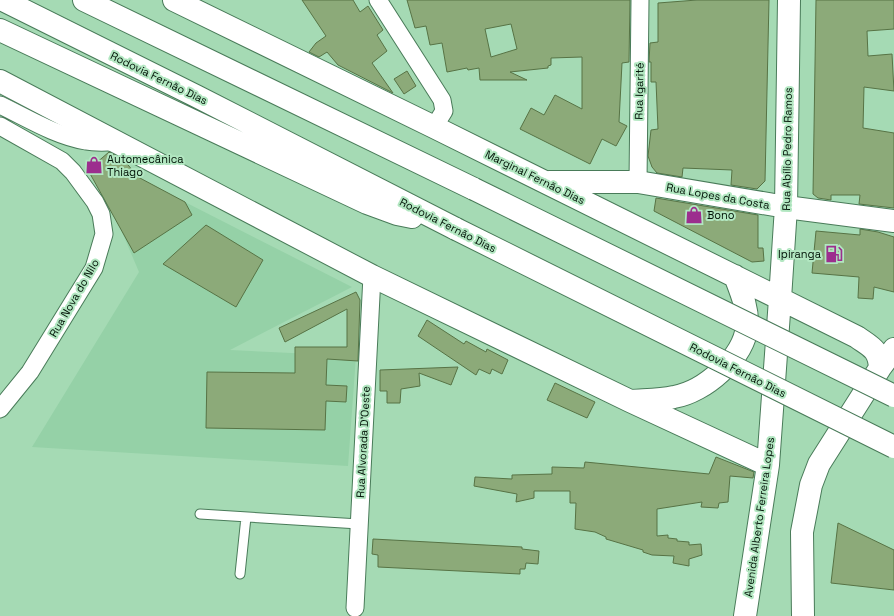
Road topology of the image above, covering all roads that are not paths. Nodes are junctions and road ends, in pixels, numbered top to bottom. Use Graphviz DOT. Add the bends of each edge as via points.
graph roads {
  1 [pos="3,0"];
  2 [pos="84,0"];
  3 [pos="110,0"];
  4 [pos="174,0"];
  5 [pos="202,0"];
  6 [pos="378,0"];
  7 [pos="640,0"];
  8 [pos="789,0"];
  9 [pos="214,20"];
  10 [pos="0,30"];
  11 [pos="176,45"];
  12 [pos="0,81"];
  13 [pos="0,105"];
  14 [pos="0,126"];
  15 [pos="434,127"];
  16 [pos="115,142"];
  17 [pos="544,182"];
  18 [pos="638,182"];
  19 [pos="786,207"];
  20 [pos="894,221"];
  21 [pos="448,225"];
  22 [pos="372,276"];
  23 [pos="735,276"];
  24 [pos="780,299"];
  25 [pos="894,349"];
  26 [pos="880,368"];
  27 [pos="894,396"];
  28 [pos="630,401"];
  29 [pos="0,409"];
  30 [pos="894,448"];
  31 [pos="768,465"];
  32 [pos="200,514"];
  33 [pos="246,517"];
  34 [pos="359,524"];
  35 [pos="240,574"];
  36 [pos="355,608"];
  37 [pos="745,615"];
  38 [pos="803,616"];
  1 -- 21 [label="main road, Rodovia Fernão Dias"];
  2 -- 11 [label="main road"];
  3 -- 11 [label="main road"];
  4 -- 9 [label="main road, Marginal Fernão Dias"];
  5 -- 9 [label="street"];
  6 -- 15 [label="street" via="442,100 444,112"];
  7 -- 18 [label="street, Rua Igarité"];
  8 -- 19 [label="main road, Rua Abílio Pedro Ramos"];
  9 -- 15 [label="main road, Marginal Fernão Dias"];
  10 -- 21 [label="main road" via="367,203 397,214"];
  11 -- 27 [label="main road, bridge"];
  12 -- 16 [label="main road"];
  13 -- 16 [label="street" via="73,138 88,142"];
  14 -- 29 [label="street, Rua Nova do Nilo" via="62,161 73,172 95,202 101,214 104,234 94,268 30,372"];
  15 -- 17 [label="main road, Marginal Fernão Dias"];
  16 -- 22 [label="main road"];
  17 -- 18 [label="main road, Rua Lopes da Costa"];
  17 -- 23 [label="main road, Marginal Fernão Dias"];
  18 -- 19 [label="main road, Rua Lopes da Costa"];
  19 -- 20 [label="main road, Rua Lopes da Costa"];
  19 -- 24 [label="main road, Rua Abílio Pedro Ramos"];
  21 -- 30 [label="main road, Rodovia Fernão Dias, bridge"];
  22 -- 28 [label="main road"];
  22 -- 34 [label="street, Rua Alvorada D'Oeste"];
  23 -- 24 [label="main road, Marginal Fernão Dias"];
  23 -- 28 [label="main road" via="745,300 747,327 740,349 726,368 713,378 675,397"];
  24 -- 26 [label="main road, Marginal Fernão Dias" via="874,349 880,356"];
  24 -- 31 [label="main road, Avenida Alberto Ferreira Lopes"];
  25 -- 26 [label="main road"];
  26 -- 38 [label="main road" via="819,464 811,485 802,532"];
  28 -- 31 [label="main road"];
  31 -- 37 [label="main road, Avenida Alberto Ferreira Lopes"];
  32 -- 33 [label="lane"];
  33 -- 34 [label="lane"];
  33 -- 35 [label="lane"];
  34 -- 36 [label="street, Rua Alvorada D'Oeste"];
}
